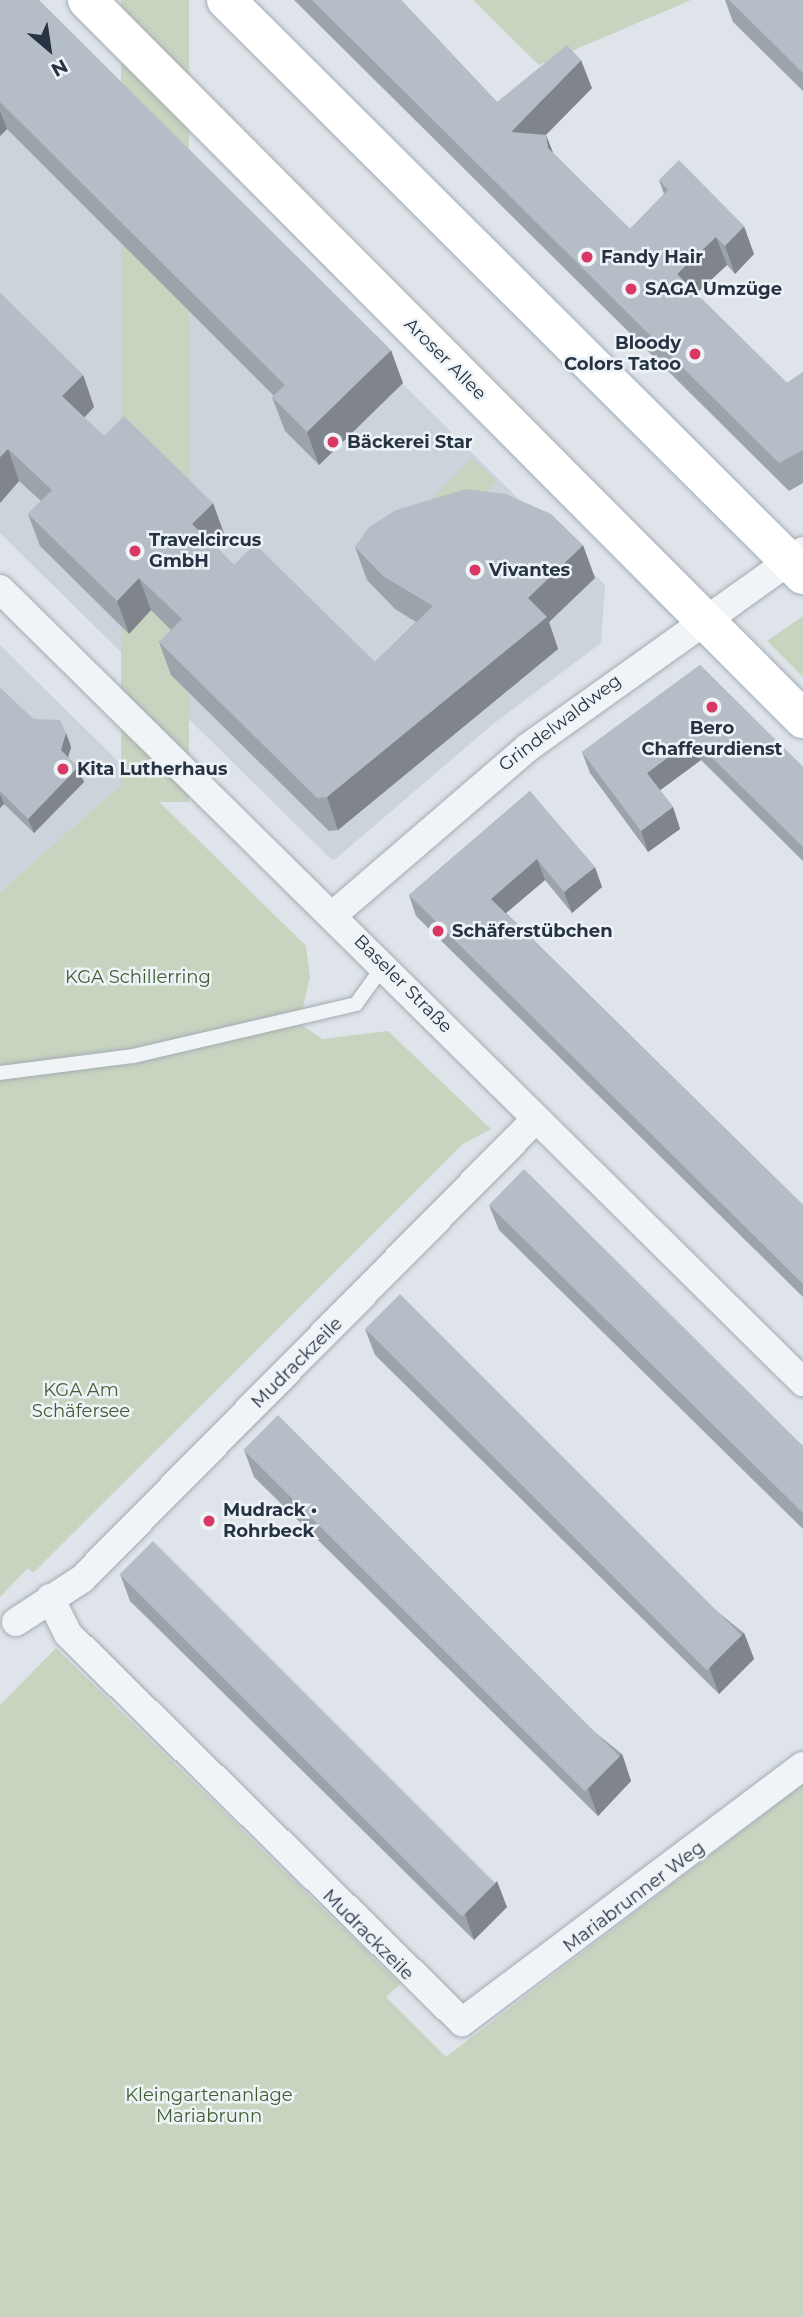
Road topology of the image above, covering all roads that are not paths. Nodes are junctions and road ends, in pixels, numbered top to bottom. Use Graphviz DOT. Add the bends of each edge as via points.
graph roads {
  1 [pos="88,0"];
  2 [pos="226,0"];
  3 [pos="798,562"];
  4 [pos="0,589"];
  5 [pos="702,618"];
  6 [pos="803,719"];
  7 [pos="333,915"];
  8 [pos="384,965"];
  9 [pos="0,1073"];
  10 [pos="536,1119"];
  11 [pos="803,1382"];
  12 [pos="50,1598"];
  13 [pos="16,1622"];
  14 [pos="803,1766"];
  15 [pos="462,2022"];
  1 -- 5 [label="main road, Aroser Allee"];
  2 -- 3 [label="main road"];
  3 -- 5 [label="street, Grindelwaldweg"];
  4 -- 7 [label="street, Baseler Straße"];
  5 -- 6 [label="main road, Aroser Allee"];
  5 -- 7 [label="street, Grindelwaldweg" via="508,762"];
  7 -- 8 [label="street, Baseler Straße"];
  8 -- 9 [label="lane" via="356,1004 133,1056"];
  8 -- 10 [label="street, Baseler Straße"];
  10 -- 11 [label="street, Baseler Straße"];
  10 -- 12 [label="street, Mudrackzeile" via="82,1580"];
  12 -- 13 [label="street, Mudrackzeile"];
  12 -- 15 [label="street, Mudrackzeile" via="68,1634"];
  14 -- 15 [label="street, Mariabrunner Weg"];
}
